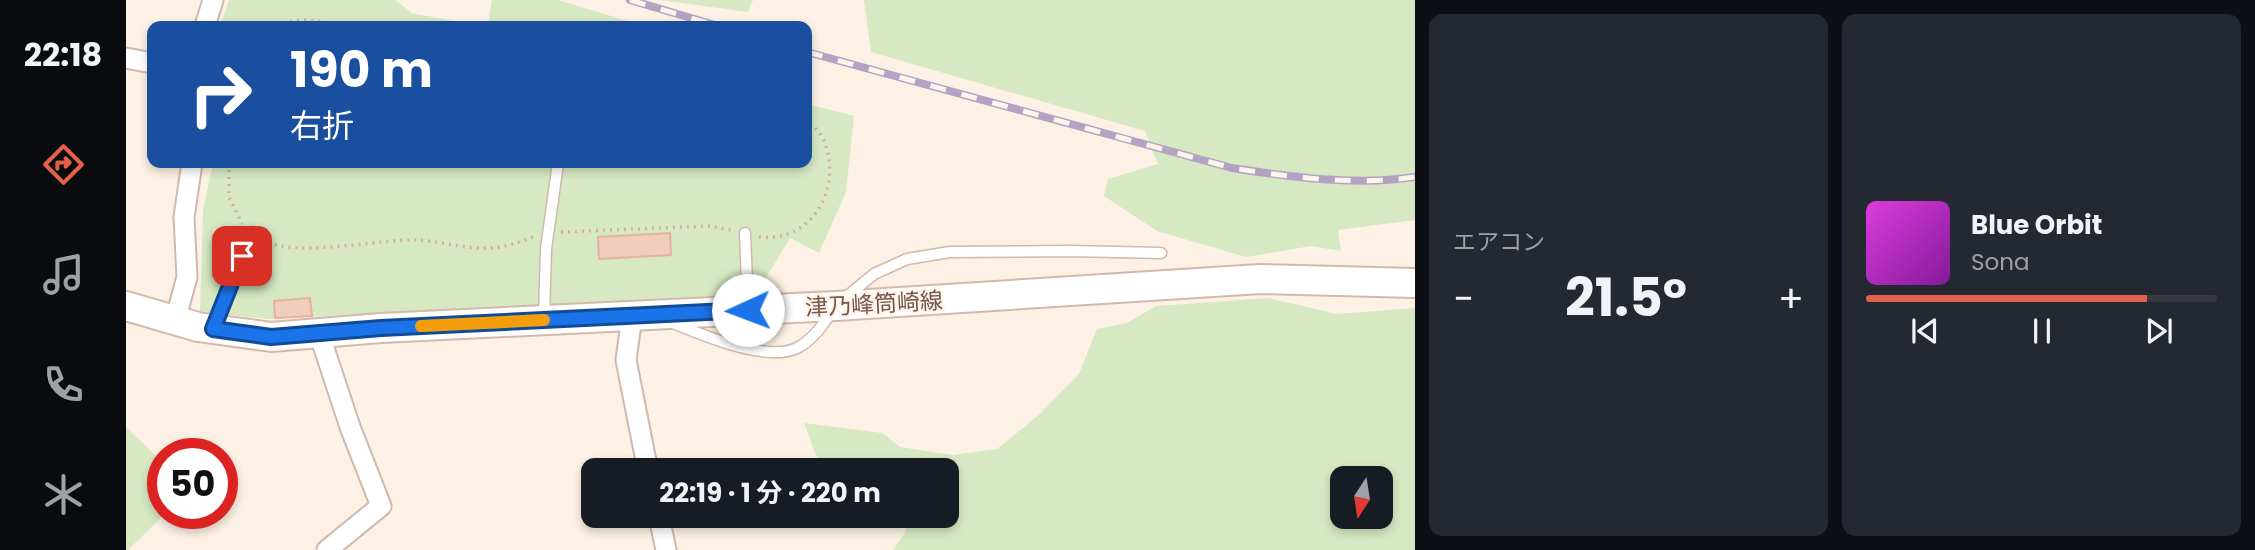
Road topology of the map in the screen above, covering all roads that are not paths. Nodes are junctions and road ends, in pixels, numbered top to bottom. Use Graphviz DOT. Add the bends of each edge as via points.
graph roads {
  1 [pos="213,0"];
  2 [pos="207,21"];
  3 [pos="126,58"];
  4 [pos="147,62"];
  5 [pos="191,168"];
  6 [pos="557,168"];
  7 [pos="251,232"];
  8 [pos="745,233"];
  9 [pos="1161,253"];
  10 [pos="1415,283"];
  11 [pos="126,306"];
  12 [pos="836,306"];
  13 [pos="748,310"];
  14 [pos="642,315"];
  15 [pos="544,320"];
  16 [pos="175,321"];
  17 [pos="213,329"];
  18 [pos="319,333"];
  19 [pos="645,458"];
  20 [pos="661,528"];
  21 [pos="327,550"];
  22 [pos="666,550"];
  1 -- 2 [label="street"];
  3 -- 4 [label="street"];
  5 -- 16 [label="street" via="184,217 187,277"];
  6 -- 15 [label="lane" via="548,232"];
  7 -- 17 [label="lane"];
  8 -- 13 [label="lane"];
  9 -- 12 [label="lane" via="950,252 907,259 874,274"];
  10 -- 12 [label="main road, 津乃峰筒崎線" via="1260,279"];
  11 -- 16 [label="main road, 津乃峰筒崎線"];
  12 -- 13 [label="main road, 津乃峰筒崎線"];
  12 -- 14 [label="lane" via="798,348 777,353"];
  13 -- 14 [label="main road, 津乃峰筒崎線"];
  14 -- 15 [label="main road, 津乃峰筒崎線"];
  14 -- 19 [label="street" via="626,360"];
  15 -- 18 [label="main road, 津乃峰筒崎線"];
  16 -- 17 [label="main road, 津乃峰筒崎線"];
  17 -- 18 [label="main road, 津乃峰筒崎線" via="271,337"];
  18 -- 21 [label="street" via="381,506"];
  20 -- 22 [label="street"];
}
